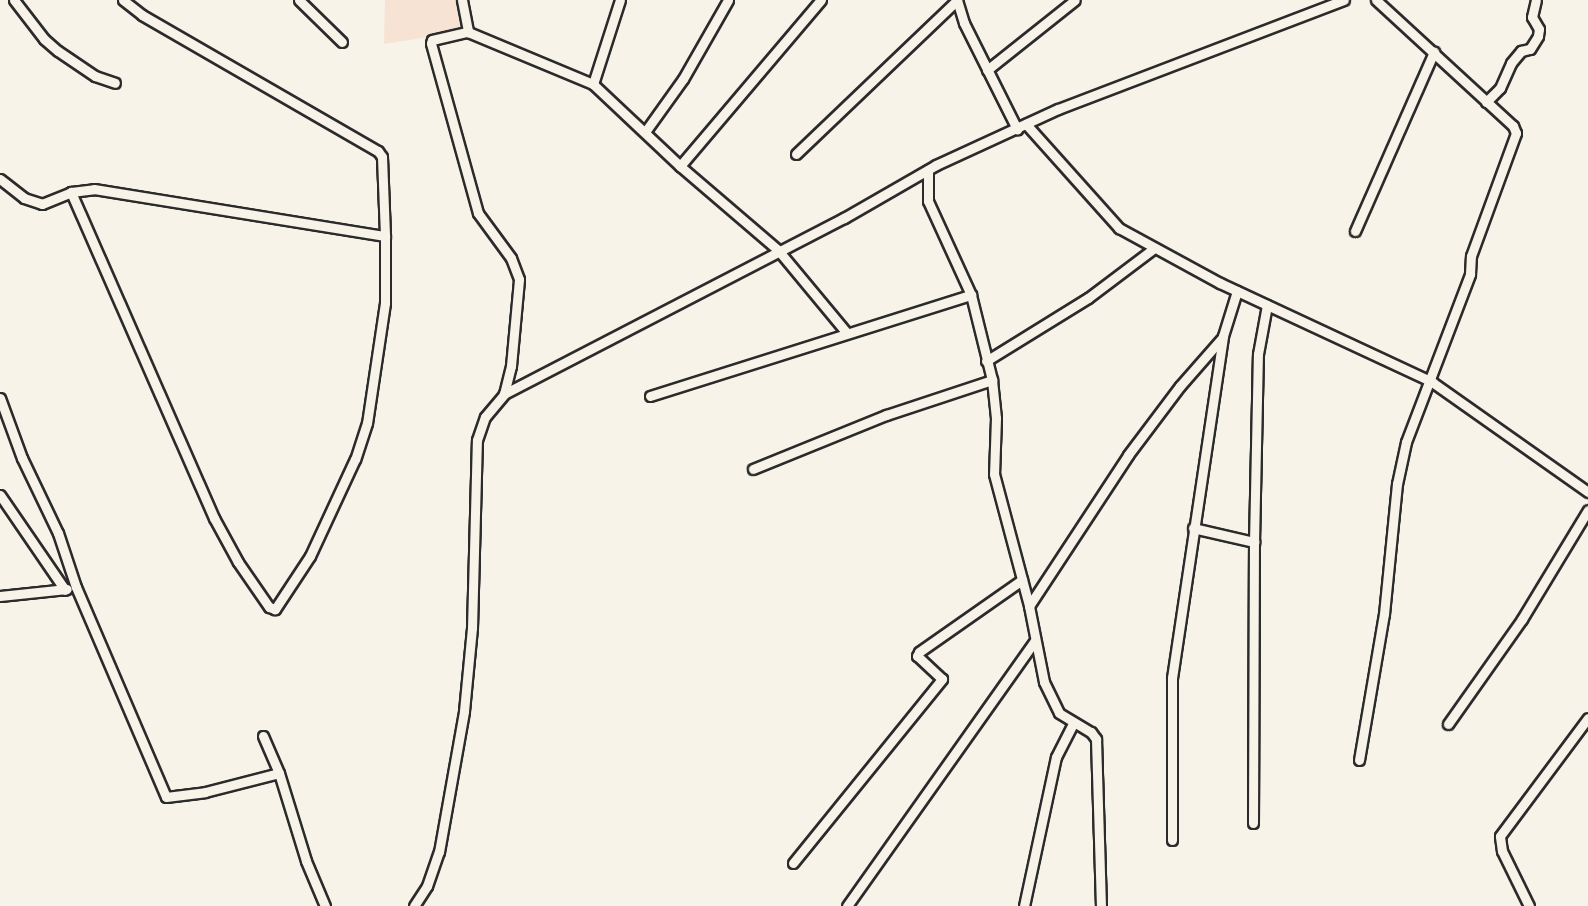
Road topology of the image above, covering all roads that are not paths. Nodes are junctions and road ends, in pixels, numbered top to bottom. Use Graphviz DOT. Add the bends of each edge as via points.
graph roads {
  1 [pos="14,0"];
  2 [pos="123,0"];
  3 [pos="299,0"];
  4 [pos="462,0"];
  5 [pos="620,0"];
  6 [pos="728,0"];
  7 [pos="821,0"];
  8 [pos="957,0"];
  9 [pos="1075,0"];
  10 [pos="1344,0"];
  11 [pos="1376,0"];
  12 [pos="1536,0"];
  13 [pos="468,32"];
  14 [pos="342,42"];
  15 [pos="1434,52"];
  16 [pos="987,70"];
  17 [pos="115,83"];
  18 [pos="593,85"];
  19 [pos="1486,102"];
  20 [pos="1021,126"];
  21 [pos="645,132"];
  22 [pos="796,154"];
  23 [pos="680,166"];
  24 [pos="928,170"];
  25 [pos="0,179"];
  26 [pos="71,192"];
  27 [pos="1356,231"];
  28 [pos="385,236"];
  29 [pos="1153,248"];
  30 [pos="778,250"];
  31 [pos="1237,291"];
  32 [pos="971,295"];
  33 [pos="1267,305"];
  34 [pos="846,332"];
  35 [pos="1223,336"];
  36 [pos="986,361"];
  37 [pos="992,380"];
  38 [pos="1432,382"];
  39 [pos="504,394"];
  40 [pos="650,396"];
  41 [pos="0,398"];
  42 [pos="752,469"];
  43 [pos="1588,492"];
  44 [pos="0,495"];
  45 [pos="1588,510"];
  46 [pos="1193,528"];
  47 [pos="1254,542"];
  48 [pos="1022,580"];
  49 [pos="71,588"];
  50 [pos="0,596"];
  51 [pos="1029,606"];
  52 [pos="1034,642"];
  53 [pos="1588,718"];
  54 [pos="1073,723"];
  55 [pos="1448,724"];
  56 [pos="263,736"];
  57 [pos="1359,760"];
  58 [pos="279,773"];
  59 [pos="1254,823"];
  60 [pos="1172,840"];
  61 [pos="793,863"];
  62 [pos="325,906"];
  63 [pos="414,906"];
  64 [pos="847,906"];
  65 [pos="1024,906"];
  66 [pos="1101,906"];
  67 [pos="1529,906"];
  1 -- 17 [label="street" via="58,51 95,76"];
  2 -- 28 [label="street" via="378,151"];
  3 -- 14 [label="street"];
  4 -- 13 [label="street"];
  5 -- 18 [label="street"];
  6 -- 21 [label="street" via="683,79"];
  7 -- 23 [label="street"];
  8 -- 16 [label="street"];
  8 -- 22 [label="street"];
  9 -- 16 [label="street"];
  10 -- 20 [label="street"];
  11 -- 15 [label="street"];
  12 -- 19 [label="street" via="1532,17 1538,36 1530,49 1521,51 1500,88"];
  13 -- 18 [label="street"];
  13 -- 39 [label="street" via="431,41 478,213 511,258 519,279"];
  15 -- 19 [label="street"];
  15 -- 27 [label="street"];
  16 -- 20 [label="street"];
  18 -- 21 [label="street"];
  19 -- 38 [label="street" via="1516,133"];
  20 -- 24 [label="street"];
  20 -- 29 [label="street" via="1109,219"];
  21 -- 23 [label="street"];
  23 -- 30 [label="street"];
  24 -- 30 [label="street"];
  24 -- 32 [label="street" via="928,201"];
  25 -- 26 [label="street" via="24,198 42,204"];
  26 -- 28 [label="street" via="94,189"];
  26 -- 28 [label="street" via="214,518 238,562 274,610 310,556 367,423 385,303"];
  29 -- 31 [label="street"];
  29 -- 36 [label="street" via="1088,298"];
  30 -- 34 [label="street"];
  30 -- 39 [label="street"];
  31 -- 33 [label="street"];
  31 -- 35 [label="street"];
  32 -- 34 [label="street"];
  32 -- 36 [label="street"];
  33 -- 38 [label="street"];
  33 -- 47 [label="street" via="1258,354"];
  34 -- 40 [label="street"];
  35 -- 46 [label="street"];
  35 -- 51 [label="street" via="1128,455"];
  36 -- 37 [label="street"];
  37 -- 42 [label="street" via="886,415"];
  37 -- 48 [label="street" via="994,474"];
  38 -- 43 [label="street"];
  38 -- 57 [label="street" via="1412,423 1397,484 1384,614"];
  39 -- 63 [label="street" via="485,417 477,440 472,628 464,711 439,852"];
  41 -- 49 [label="street" via="58,533"];
  44 -- 49 [label="street"];
  45 -- 55 [label="street" via="1522,619"];
  46 -- 47 [label="street"];
  46 -- 60 [label="street" via="1172,678"];
  47 -- 59 [label="street"];
  48 -- 51 [label="street"];
  48 -- 61 [label="street" via="919,652 917,656 942,679"];
  49 -- 50 [label="street"];
  49 -- 58 [label="street" via="166,797"];
  51 -- 52 [label="street"];
  52 -- 54 [label="street" via="1052,703"];
  52 -- 64 [label="street"];
  53 -- 67 [label="street" via="1500,836 1502,851"];
  54 -- 65 [label="street" via="1055,762"];
  54 -- 66 [label="street" via="1097,739"];
  56 -- 58 [label="street"];
  58 -- 62 [label="street"];
}
